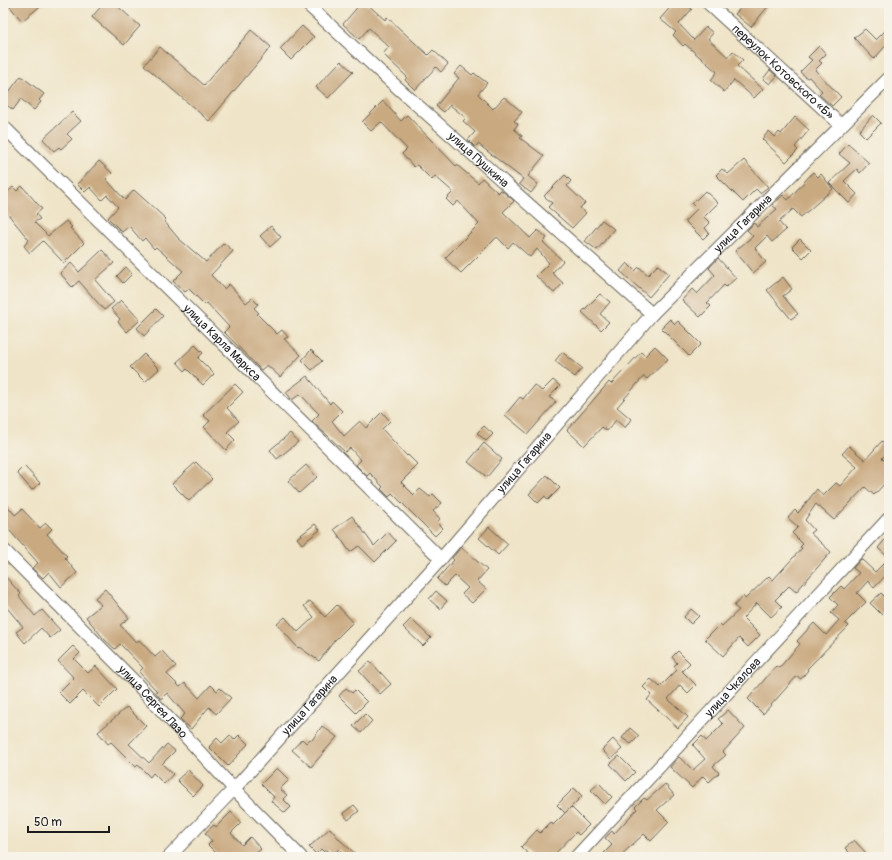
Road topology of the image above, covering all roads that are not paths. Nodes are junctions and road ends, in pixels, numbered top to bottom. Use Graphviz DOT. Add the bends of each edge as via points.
graph roads {
  1 [pos="306,3"];
  2 [pos="708,3"];
  3 [pos="889,78"];
  4 [pos="841,125"];
  5 [pos="3,126"];
  6 [pos="652,314"];
  7 [pos="889,518"];
  8 [pos="3,549"];
  9 [pos="441,559"];
  10 [pos="234,788"];
  11 [pos="169,857"];
  12 [pos="301,857"];
  13 [pos="576,857"];
  1 -- 6 [label="street, улица Пушкина" via="395,86"];
  2 -- 4 [label="street, переулок Котовского «Б»"];
  3 -- 4 [label="street, улица Гагарина"];
  4 -- 6 [label="street, улица Гагарина"];
  5 -- 9 [label="street, улица Карла Маркса"];
  6 -- 9 [label="street, улица Гагарина"];
  7 -- 13 [label="street, улица Чкалова"];
  8 -- 10 [label="street, улица Сергея Лазо" via="136,683"];
  9 -- 10 [label="street, улица Гагарина"];
  10 -- 11 [label="street, улица Гагарина"];
  10 -- 12 [label="street, улица Сергея Лазо"];
}
